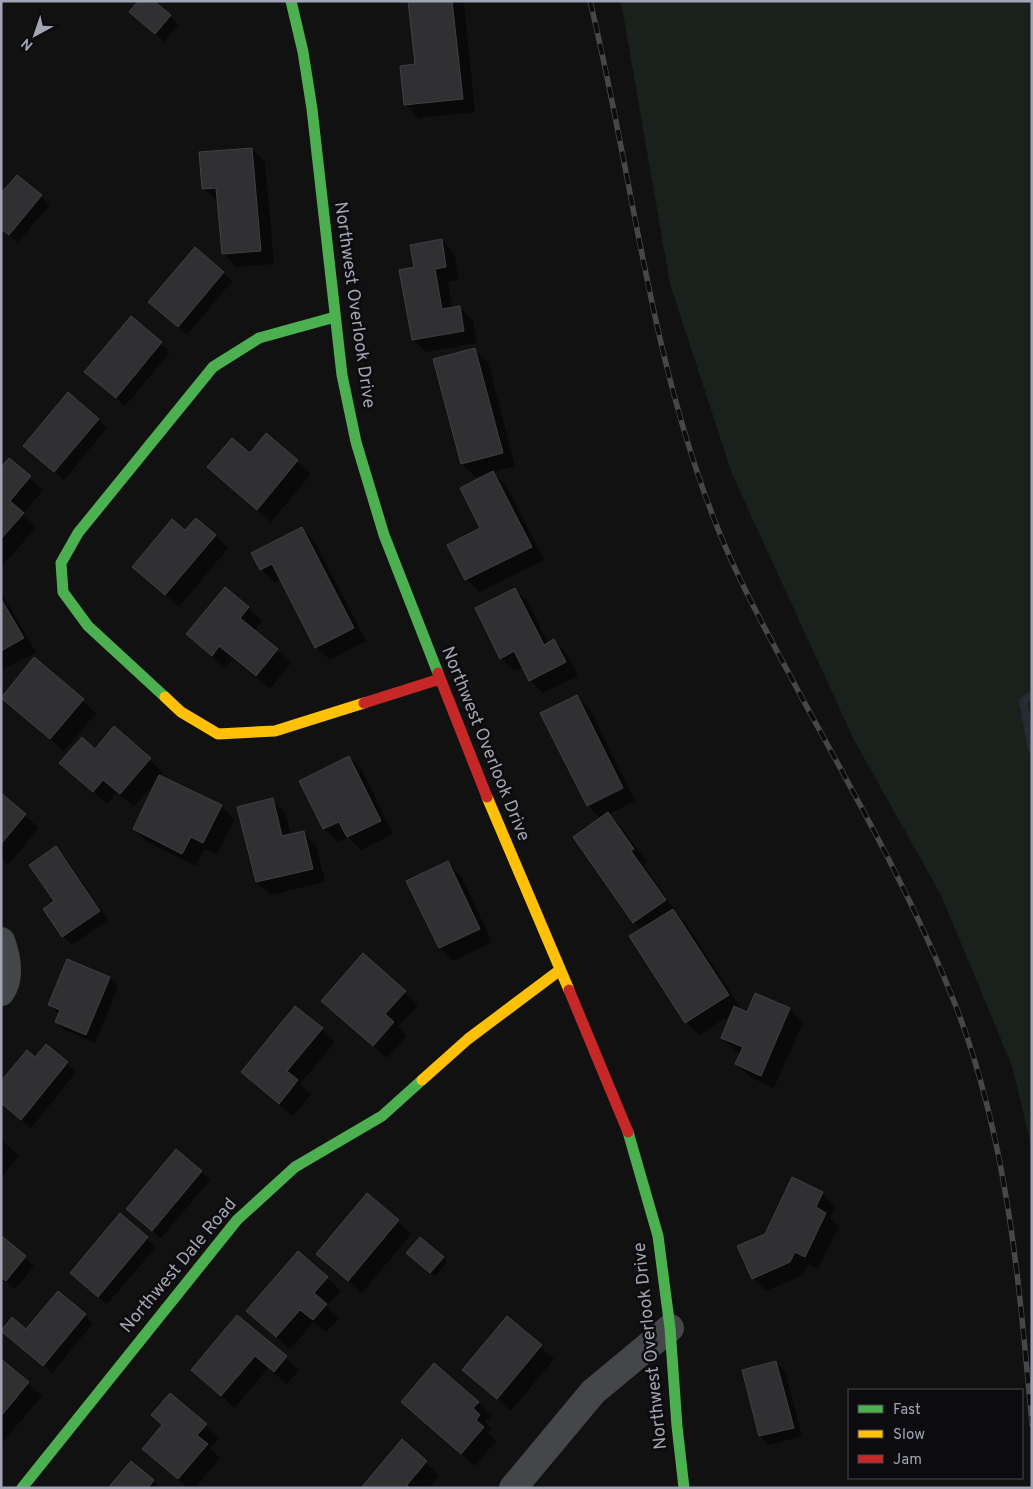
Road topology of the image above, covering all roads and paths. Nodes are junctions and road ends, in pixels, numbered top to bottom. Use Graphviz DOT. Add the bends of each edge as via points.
graph roads {
  1 [pos="291,1"];
  2 [pos="336,317"];
  3 [pos="440,679"];
  4 [pos="4,950"];
  5 [pos="560,970"];
  6 [pos="1,992"];
  7 [pos="670,1328"];
  8 [pos="22,1488"];
  9 [pos="513,1488"];
  10 [pos="684,1488"];
  1 -- 2 [label="street, Northwest Overlook Drive" via="312,109"];
  2 -- 3 [label="street, Northwest Overlook Drive" via="342,375 356,442 384,535"];
  2 -- 3 [label="street" via="259,338 213,367 78,533 62,563 63,592 88,626 181,712 218,734 275,731"];
  3 -- 5 [label="street, Northwest Overlook Drive"];
  4 -- 6 [label="street" via="6,985"];
  5 -- 7 [label="street, Northwest Overlook Drive" via="626,1126 658,1236"];
  5 -- 8 [label="street, Northwest Dale Road" via="468,1039 382,1116 295,1167 237,1220"];
  7 -- 9 [label="street" via="593,1392"];
  7 -- 10 [label="street, Northwest Overlook Drive"];
}
